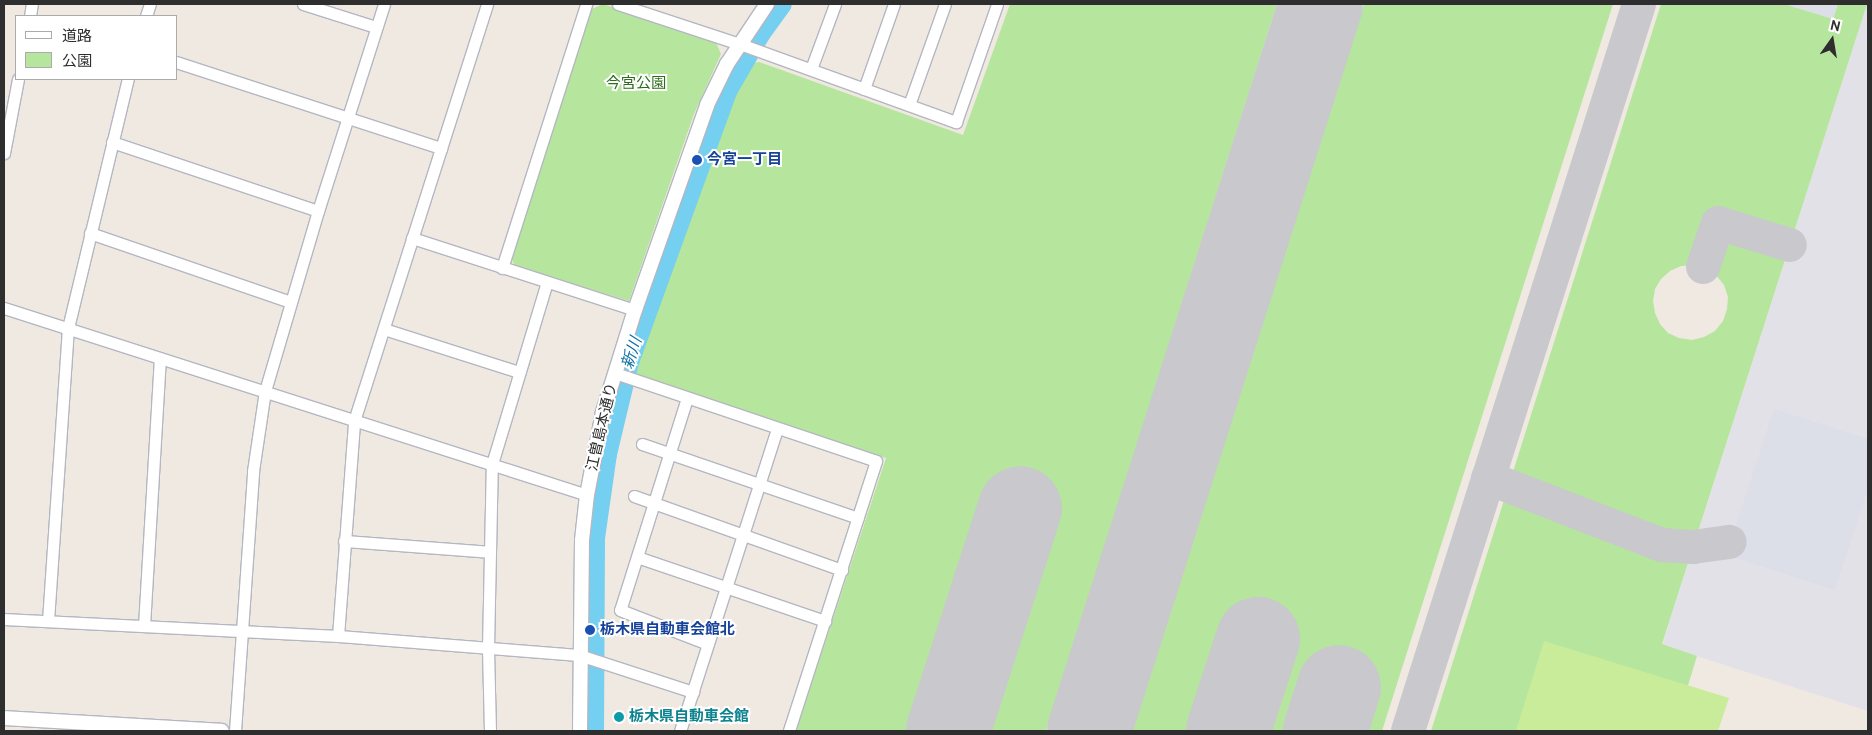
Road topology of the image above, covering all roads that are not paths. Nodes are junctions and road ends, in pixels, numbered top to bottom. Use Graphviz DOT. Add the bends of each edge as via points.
graph roads {
  1 [pos="303,4"];
  2 [pos="384,4"];
  3 [pos="488,4"];
  4 [pos="586,4"];
  5 [pos="618,4"];
  6 [pos="767,4"];
  7 [pos="835,4"];
  8 [pos="894,4"];
  9 [pos="945,4"];
  10 [pos="997,4"];
  11 [pos="376,27"];
  12 [pos="740,44"];
  13 [pos="178,63"];
  14 [pos="811,69"];
  15 [pos="17,80"];
  16 [pos="128,80"];
  17 [pos="864,88"];
  18 [pos="9,94"];
  19 [pos="909,105"];
  20 [pos="347,117"];
  21 [pos="112,142"];
  22 [pos="441,148"];
  23 [pos="4,153"];
  24 [pos="318,211"];
  25 [pos="90,233"];
  26 [pos="412,238"];
  27 [pos="502,268"];
  28 [pos="547,282"];
  29 [pos="290,302"];
  30 [pos="4,308"];
  31 [pos="635,310"];
  32 [pos="68,328"];
  33 [pos="384,329"];
  34 [pos="160,359"];
  35 [pos="519,372"];
  36 [pos="615,373"];
  37 [pos="264,391"];
  38 [pos="687,398"];
  39 [pos="354,421"];
  40 [pos="777,429"];
  41 [pos="642,444"];
  42 [pos="671,453"];
  43 [pos="492,464"];
  44 [pos="759,484"];
  45 [pos="587,495"];
  46 [pos="634,496"];
  47 [pos="654,504"];
  48 [pos="858,518"];
  49 [pos="743,535"];
  50 [pos="344,541"];
  51 [pos="490,552"];
  52 [pos="637,557"];
  53 [pos="842,570"];
  54 [pos="726,588"];
  55 [pos="4,619"];
  56 [pos="48,621"];
  57 [pos="825,621"];
  58 [pos="144,626"];
  59 [pos="242,631"];
  60 [pos="338,636"];
  61 [pos="708,644"];
  62 [pos="488,648"];
  63 [pos="579,655"];
  64 [pos="693,692"];
  65 [pos="4,718"];
  66 [pos="222,731"];
  67 [pos="235,731"];
  68 [pos="490,731"];
  69 [pos="580,731"];
  70 [pos="680,731"];
  71 [pos="789,731"];
  1 -- 11 [label="street"];
  2 -- 11 [label="street"];
  3 -- 22 [label="street"];
  4 -- 27 [label="street"];
  5 -- 12 [label="street"];
  6 -- 12 [label="street, 江曽島本通り"];
  7 -- 14 [label="street"];
  8 -- 17 [label="street"];
  9 -- 19 [label="street"];
  10 -- 19 [label="street" via="956,122"];
  11 -- 20 [label="street"];
  12 -- 14 [label="street"];
  12 -- 31 [label="street, 江曽島本通り" via="707,105"];
  13 -- 20 [label="street"];
  14 -- 17 [label="street"];
  15 -- 18 [label="street"];
  16 -- 21 [label="street"];
  17 -- 19 [label="street"];
  18 -- 23 [label="street"];
  20 -- 22 [label="street"];
  20 -- 24 [label="street"];
  21 -- 24 [label="street"];
  21 -- 25 [label="street"];
  22 -- 26 [label="street"];
  24 -- 29 [label="street"];
  25 -- 29 [label="street"];
  25 -- 32 [label="street"];
  26 -- 27 [label="street"];
  26 -- 33 [label="street"];
  27 -- 28 [label="street"];
  28 -- 31 [label="street"];
  28 -- 35 [label="street"];
  29 -- 37 [label="street"];
  30 -- 32 [label="street"];
  31 -- 36 [label="street, 江曽島本通り"];
  32 -- 34 [label="street"];
  32 -- 56 [label="street"];
  33 -- 35 [label="street"];
  33 -- 39 [label="street"];
  34 -- 37 [label="street"];
  34 -- 58 [label="street"];
  35 -- 43 [label="street"];
  36 -- 38 [label="street"];
  36 -- 45 [label="street, 江曽島本通り" via="599,430"];
  37 -- 39 [label="street"];
  37 -- 59 [label="street" via="252,471"];
  38 -- 40 [label="street"];
  38 -- 42 [label="street"];
  39 -- 43 [label="street"];
  39 -- 50 [label="street"];
  40 -- 44 [label="street"];
  40 -- 48 [label="street" via="876,461"];
  41 -- 42 [label="street"];
  42 -- 44 [label="street"];
  42 -- 47 [label="street"];
  43 -- 45 [label="street"];
  43 -- 51 [label="street"];
  44 -- 48 [label="street"];
  44 -- 49 [label="street"];
  45 -- 63 [label="street, 江曽島本通り" via="582,540"];
  46 -- 47 [label="street"];
  47 -- 49 [label="street"];
  47 -- 52 [label="street"];
  48 -- 53 [label="street"];
  49 -- 53 [label="street"];
  49 -- 54 [label="street"];
  50 -- 51 [label="street"];
  50 -- 60 [label="street"];
  51 -- 62 [label="street"];
  52 -- 54 [label="street"];
  52 -- 61 [label="street" via="620,610"];
  53 -- 57 [label="street"];
  54 -- 57 [label="street"];
  54 -- 61 [label="street"];
  55 -- 56 [label="street"];
  56 -- 58 [label="street"];
  57 -- 71 [label="street"];
  58 -- 59 [label="street"];
  59 -- 60 [label="street"];
  59 -- 67 [label="street"];
  60 -- 62 [label="street"];
  61 -- 64 [label="street"];
  62 -- 63 [label="street"];
  62 -- 68 [label="street"];
  63 -- 64 [label="street"];
  63 -- 69 [label="street, 江曽島本通り"];
  64 -- 70 [label="street"];
  65 -- 66 [label="street"];
}
